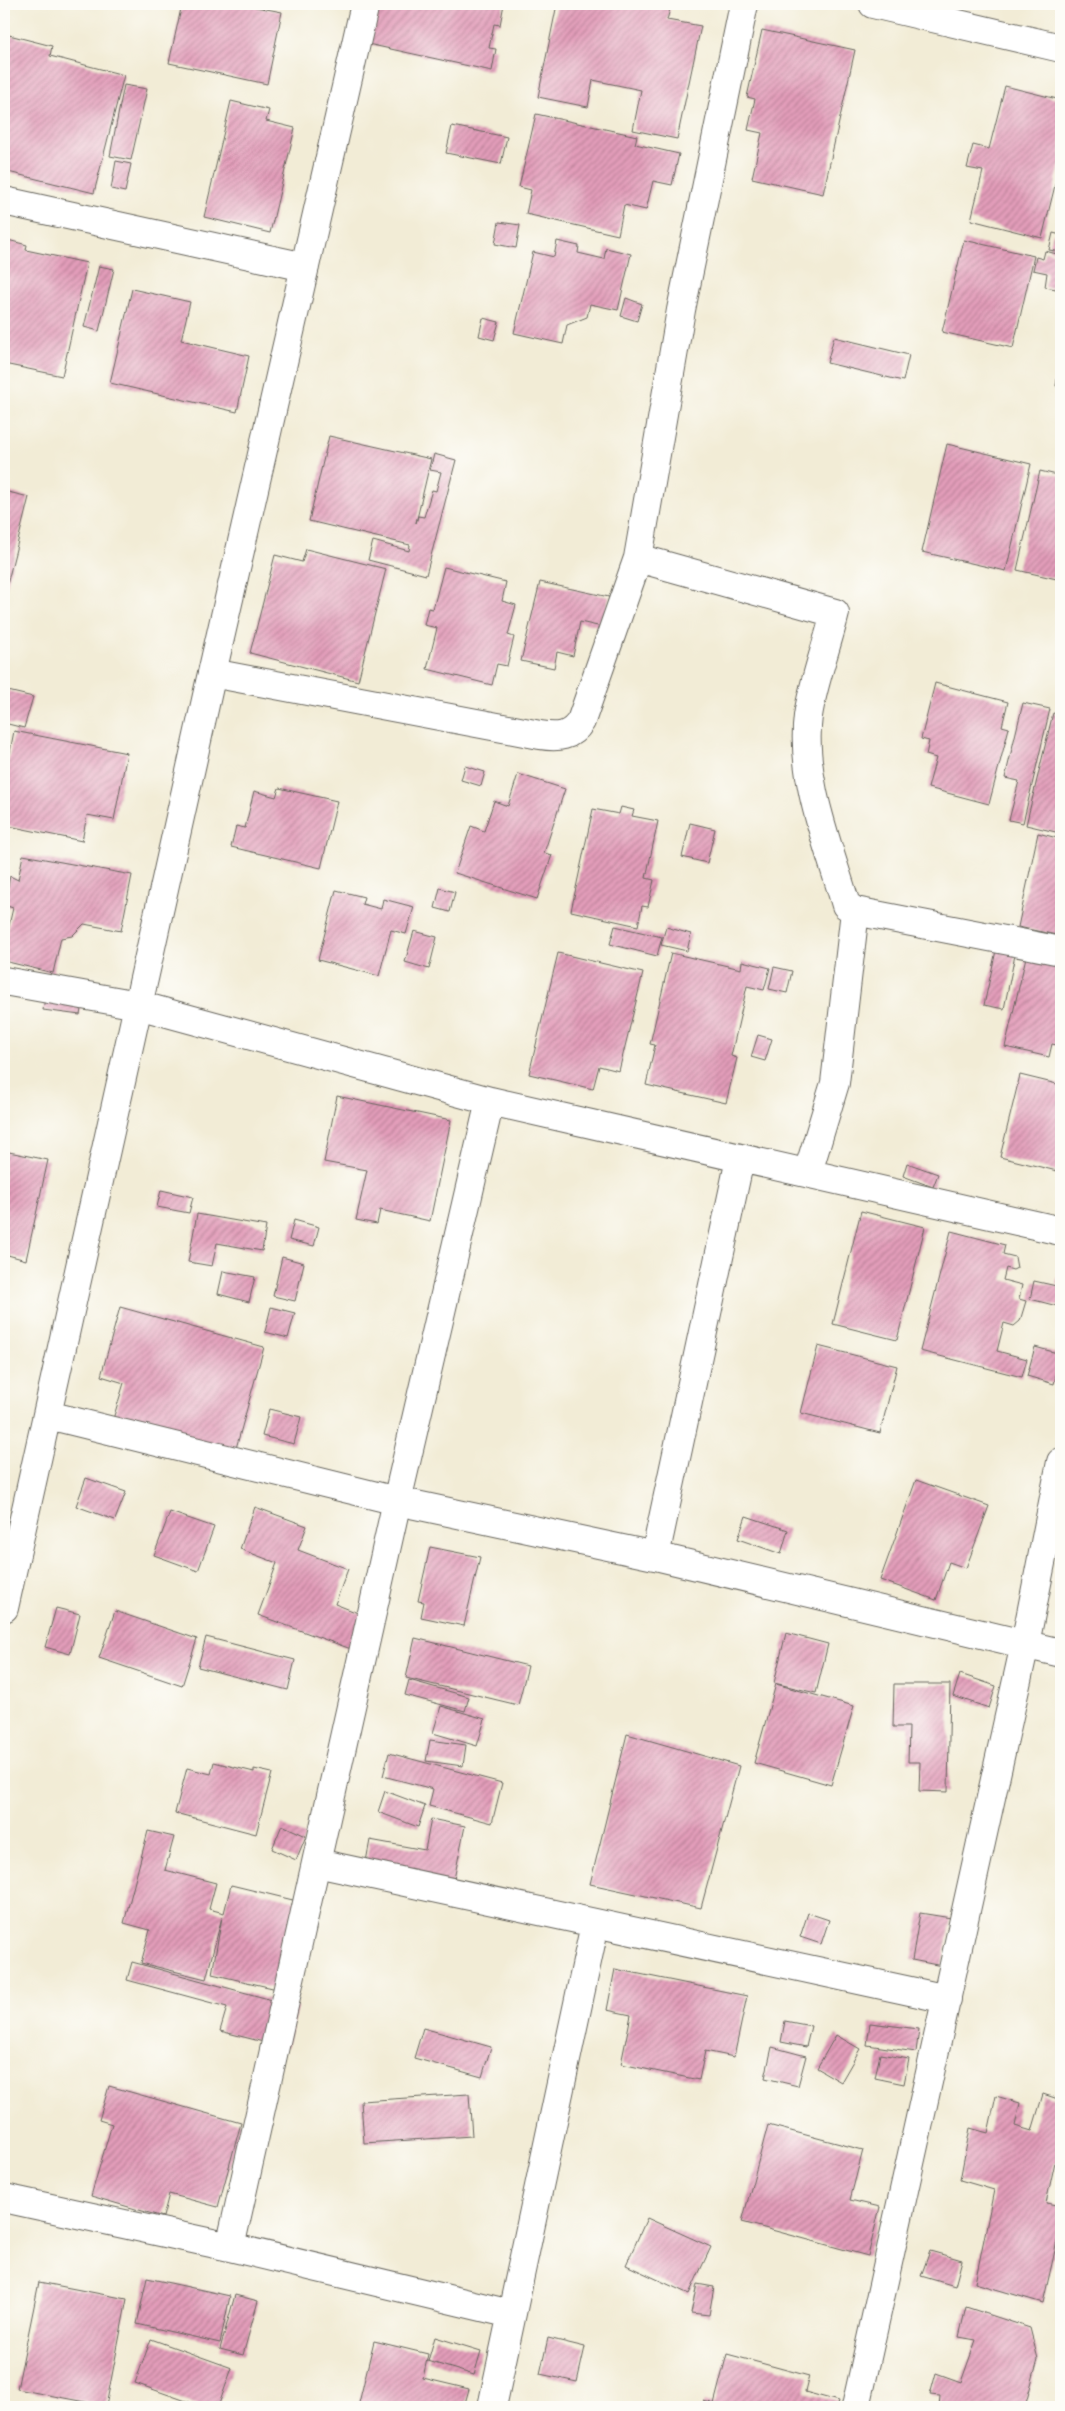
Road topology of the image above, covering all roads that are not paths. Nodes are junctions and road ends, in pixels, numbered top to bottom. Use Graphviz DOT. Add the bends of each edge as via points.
graph roads {
  1 [pos="365,4"];
  2 [pos="744,4"];
  3 [pos="873,4"];
  4 [pos="1061,48"];
  5 [pos="4,201"];
  6 [pos="305,267"];
  7 [pos="638,558"];
  8 [pos="212,673"];
  9 [pos="855,911"];
  10 [pos="1061,951"];
  11 [pos="4,981"];
  12 [pos="138,1006"];
  13 [pos="490,1101"];
  14 [pos="740,1159"];
  15 [pos="808,1172"];
  16 [pos="1061,1231"];
  17 [pos="48,1415"];
  18 [pos="1061,1462"];
  19 [pos="397,1501"];
  20 [pos="655,1556"];
  21 [pos="4,1608"];
  22 [pos="1024,1644"];
  23 [pos="1061,1653"];
  24 [pos="317,1863"];
  25 [pos="595,1924"];
  26 [pos="947,1999"];
  27 [pos="4,2198"];
  28 [pos="230,2247"];
  29 [pos="511,2314"];
  30 [pos="492,2407"];
  31 [pos="856,2407"];
  1 -- 6 [label="street"];
  2 -- 7 [label="street" via="680,310"];
  3 -- 4 [label="street"];
  5 -- 6 [label="street"];
  6 -- 8 [label="street"];
  7 -- 8 [label="street" via="581,721 568,735 540,735"];
  7 -- 9 [label="street" via="836,613 808,716 807,751 812,785 846,905"];
  8 -- 12 [label="street"];
  9 -- 10 [label="street"];
  9 -- 15 [label="street" via="835,1083"];
  11 -- 12 [label="street"];
  12 -- 13 [label="street"];
  12 -- 17 [label="street"];
  13 -- 14 [label="street"];
  13 -- 19 [label="street"];
  14 -- 15 [label="street"];
  14 -- 20 [label="street"];
  15 -- 16 [label="street"];
  17 -- 19 [label="street"];
  17 -- 21 [label="street"];
  18 -- 22 [label="street"];
  19 -- 20 [label="street"];
  19 -- 24 [label="street"];
  20 -- 22 [label="street"];
  22 -- 23 [label="street"];
  22 -- 26 [label="street"];
  24 -- 25 [label="street"];
  24 -- 28 [label="street"];
  25 -- 26 [label="street"];
  25 -- 29 [label="street"];
  26 -- 31 [label="street"];
  27 -- 28 [label="street"];
  28 -- 29 [label="street"];
  29 -- 30 [label="street"];
}
